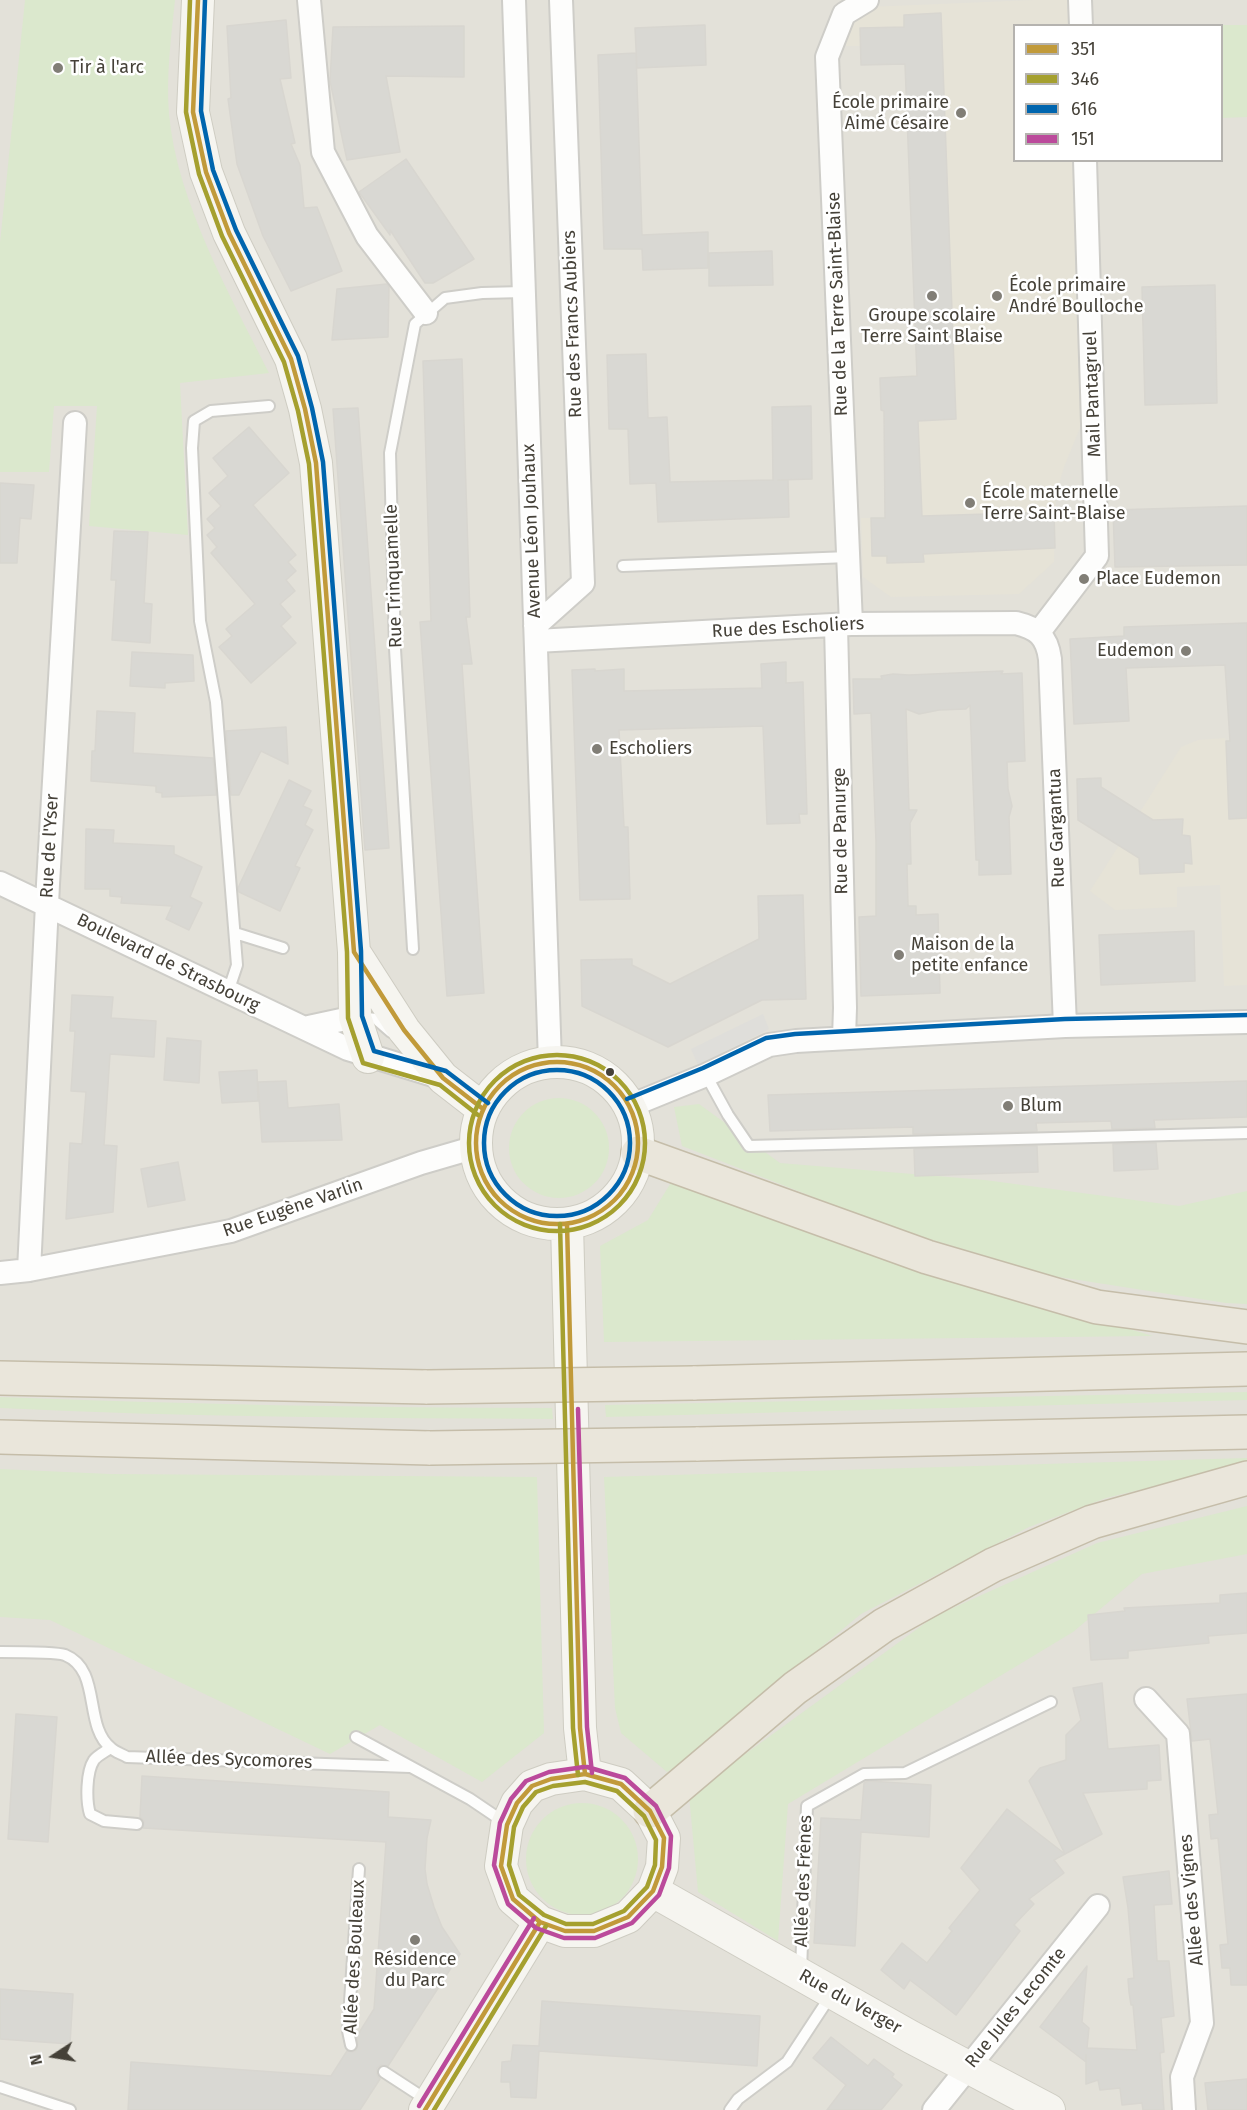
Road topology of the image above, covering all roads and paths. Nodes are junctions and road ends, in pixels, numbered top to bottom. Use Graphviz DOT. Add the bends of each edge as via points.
graph roads {
  1 [pos="198,0"];
  2 [pos="309,0"];
  3 [pos="514,0"];
  4 [pos="561,0"];
  5 [pos="867,0"];
  6 [pos="1080,0"];
  7 [pos="1081,24"];
  8 [pos="1085,162"];
  9 [pos="524,292"];
  10 [pos="426,313"];
  11 [pos="269,406"];
  12 [pos="75,423"];
  13 [pos="848,557"];
  14 [pos="623,566"];
  15 [pos="844,625"];
  16 [pos="1039,632"];
  17 [pos="536,634"];
  18 [pos="0,883"];
  19 [pos="46,905"];
  20 [pos="235,933"];
  21 [pos="284,948"];
  22 [pos="413,949"];
  23 [pos="354,952"];
  24 [pos="228,992"];
  25 [pos="355,1017"];
  26 [pos="1247,1022"];
  27 [pos="1065,1026"];
  28 [pos="304,1028"];
  29 [pos="844,1038"];
  30 [pos="368,1057"];
  31 [pos="550,1062"];
  32 [pos="706,1075"];
  33 [pos="443,1078"];
  34 [pos="630,1106"];
  35 [pos="483,1109"];
  36 [pos="1247,1133"];
  37 [pos="476,1147"];
  38 [pos="638,1153"];
  39 [pos="567,1224"];
  40 [pos="29,1270"];
  41 [pos="0,1273"];
  42 [pos="1247,1327"];
  43 [pos="1247,1369"];
  44 [pos="0,1378"];
  45 [pos="1247,1432"];
  46 [pos="0,1437"];
  47 [pos="1247,1478"];
  48 [pos="0,1652"];
  49 [pos="1146,1699"];
  50 [pos="1051,1702"];
  51 [pos="356,1737"];
  52 [pos="110,1748"];
  53 [pos="410,1767"];
  54 [pos="585,1774"];
  55 [pos="650,1811"];
  56 [pos="137,1824"];
  57 [pos="507,1825"];
  58 [pos="359,1869"];
  59 [pos="653,1891"];
  60 [pos="1098,1906"];
  61 [pos="540,1922"];
  62 [pos="801,1974"];
  63 [pos="833,1992"];
  64 [pos="351,2045"];
  65 [pos="968,2066"];
  66 [pos="384,2072"];
  67 [pos="0,2086"];
  68 [pos="427,2106"];
  69 [pos="70,2110"];
  70 [pos="730,2110"];
  71 [pos="934,2110"];
  72 [pos="1049,2110"];
  73 [pos="1184,2110"];
  1 -- 23 [label="street" via="193,112 206,172 229,234 291,359 316,463"];
  2 -- 10 [label="street" via="323,152 367,236"];
  3 -- 9 [label="street, Avenue Léon Jouhaux"];
  4 -- 17 [label="street, Rue des Francs Aubiers" via="583,583"];
  5 -- 13 [label="street, Rue de la Terre Saint-Blaise" via="844,14 827,57"];
  6 -- 7 [label="street"];
  8 -- 16 [label="street, Mail Pantagruel" via="1097,556"];
  9 -- 10 [label="lane, Rue Trinquamelle" via="445,298"];
  9 -- 17 [label="street, Avenue Léon Jouhaux"];
  10 -- 22 [label="lane, Rue Trinquamelle" via="415,324 390,453 395,649"];
  11 -- 20 [label="lane" via="211,411 194,421 192,448 200,621 216,702"];
  12 -- 19 [label="street, Rue de l'Yser"];
  13 -- 14 [label="lane"];
  13 -- 15 [label="street, Rue de la Terre Saint-Blaise"];
  15 -- 16 [label="street, Rue des Escholiers" via="1016,622"];
  15 -- 17 [label="street, Rue des Escholiers"];
  15 -- 29 [label="street, Rue de Panurge"];
  16 -- 27 [label="street, Rue Gargantua" via="1046,641 1050,659"];
  17 -- 31 [label="street, Avenue Léon Jouhaux"];
  18 -- 19 [label="street, Boulevard de Strasbourg"];
  19 -- 24 [label="street, Boulevard de Strasbourg"];
  19 -- 40 [label="street, Rue de l'Yser"];
  20 -- 21 [label="lane"];
  20 -- 24 [label="lane" via="237,965"];
  23 -- 25 [label="street"];
  23 -- 33 [label="street" via="404,1030"];
  24 -- 28 [label="street, Boulevard de Strasbourg"];
  25 -- 28 [label="street"];
  25 -- 30 [label="street"];
  25 -- 33 [label="lane" via="376,1019"];
  26 -- 27 [label="street"];
  27 -- 29 [label="street"];
  28 -- 30 [label="street, Boulevard de Strasbourg"];
  29 -- 32 [label="street" via="770,1045"];
  30 -- 33 [label="street, Boulevard de Strasbourg"];
  31 -- 34 [label="street" via="582,1065 602,1074"];
  31 -- 35 [label="street" via="514,1073 496,1089"];
  32 -- 34 [label="street"];
  32 -- 36 [label="lane" via="749,1146"];
  33 -- 35 [label="street"];
  34 -- 38 [label="street" via="638,1129"];
  35 -- 37 [label="street"];
  37 -- 39 [label="street" via="482,1173 496,1196 516,1213 540,1223"];
  37 -- 40 [label="street, Rue Eugène Varlin" via="231,1231"];
  38 -- 39 [label="street" via="631,1179 615,1201 593,1217"];
  38 -- 42 [label="highway" via="927,1257 1097,1306"];
  39 -- 54 [label="street" via="579,1717"];
  40 -- 41 [label="street, Rue Eugène Varlin"];
  43 -- 44 [label="highway, bridge" via="427,1387"];
  45 -- 46 [label="highway, bridge" via="430,1448"];
  47 -- 55 [label="highway" via="1092,1522 993,1565 884,1625 795,1688"];
  48 -- 52 [label="lane" via="65,1655 80,1666 91,1690 96,1726"];
  49 -- 73 [label="street, Allée des Vignes" via="1178,1734 1202,2023 1182,2077"];
  50 -- 62 [label="lane, Allée des Frênes" via="905,1773 864,1774 807,1806"];
  51 -- 53 [label="lane"];
  52 -- 53 [label="lane, Allée des Sycomores" via="127,1757"];
  52 -- 56 [label="lane" via="94,1760 90,1769 90,1814 104,1821"];
  53 -- 57 [label="lane, Allée des Sycomores" via="470,1799"];
  54 -- 55 [label="street" via="621,1784"];
  54 -- 57 [label="street" via="532,1786 517,1803"];
  55 -- 59 [label="street" via="664,1838 662,1867"];
  57 -- 61 [label="street" via="501,1866 513,1899"];
  58 -- 64 [label="lane, Allée des Bouleaux" via="348,2031"];
  59 -- 61 [label="street" via="628,1917 594,1931 566,1931"];
  59 -- 62 [label="street, Rue du Verger"];
  60 -- 65 [label="street, Rue Jules Lecomte"];
  61 -- 68 [label="street"];
  62 -- 63 [label="street, Rue du Verger"];
  63 -- 65 [label="street, Rue du Verger"];
  63 -- 70 [label="lane" via="787,2062 738,2099"];
  65 -- 71 [label="street, Rue Jules Lecomte"];
  65 -- 72 [label="street, Rue du Verger"];
  66 -- 68 [label="lane"];
  67 -- 69 [label="lane"];
}
